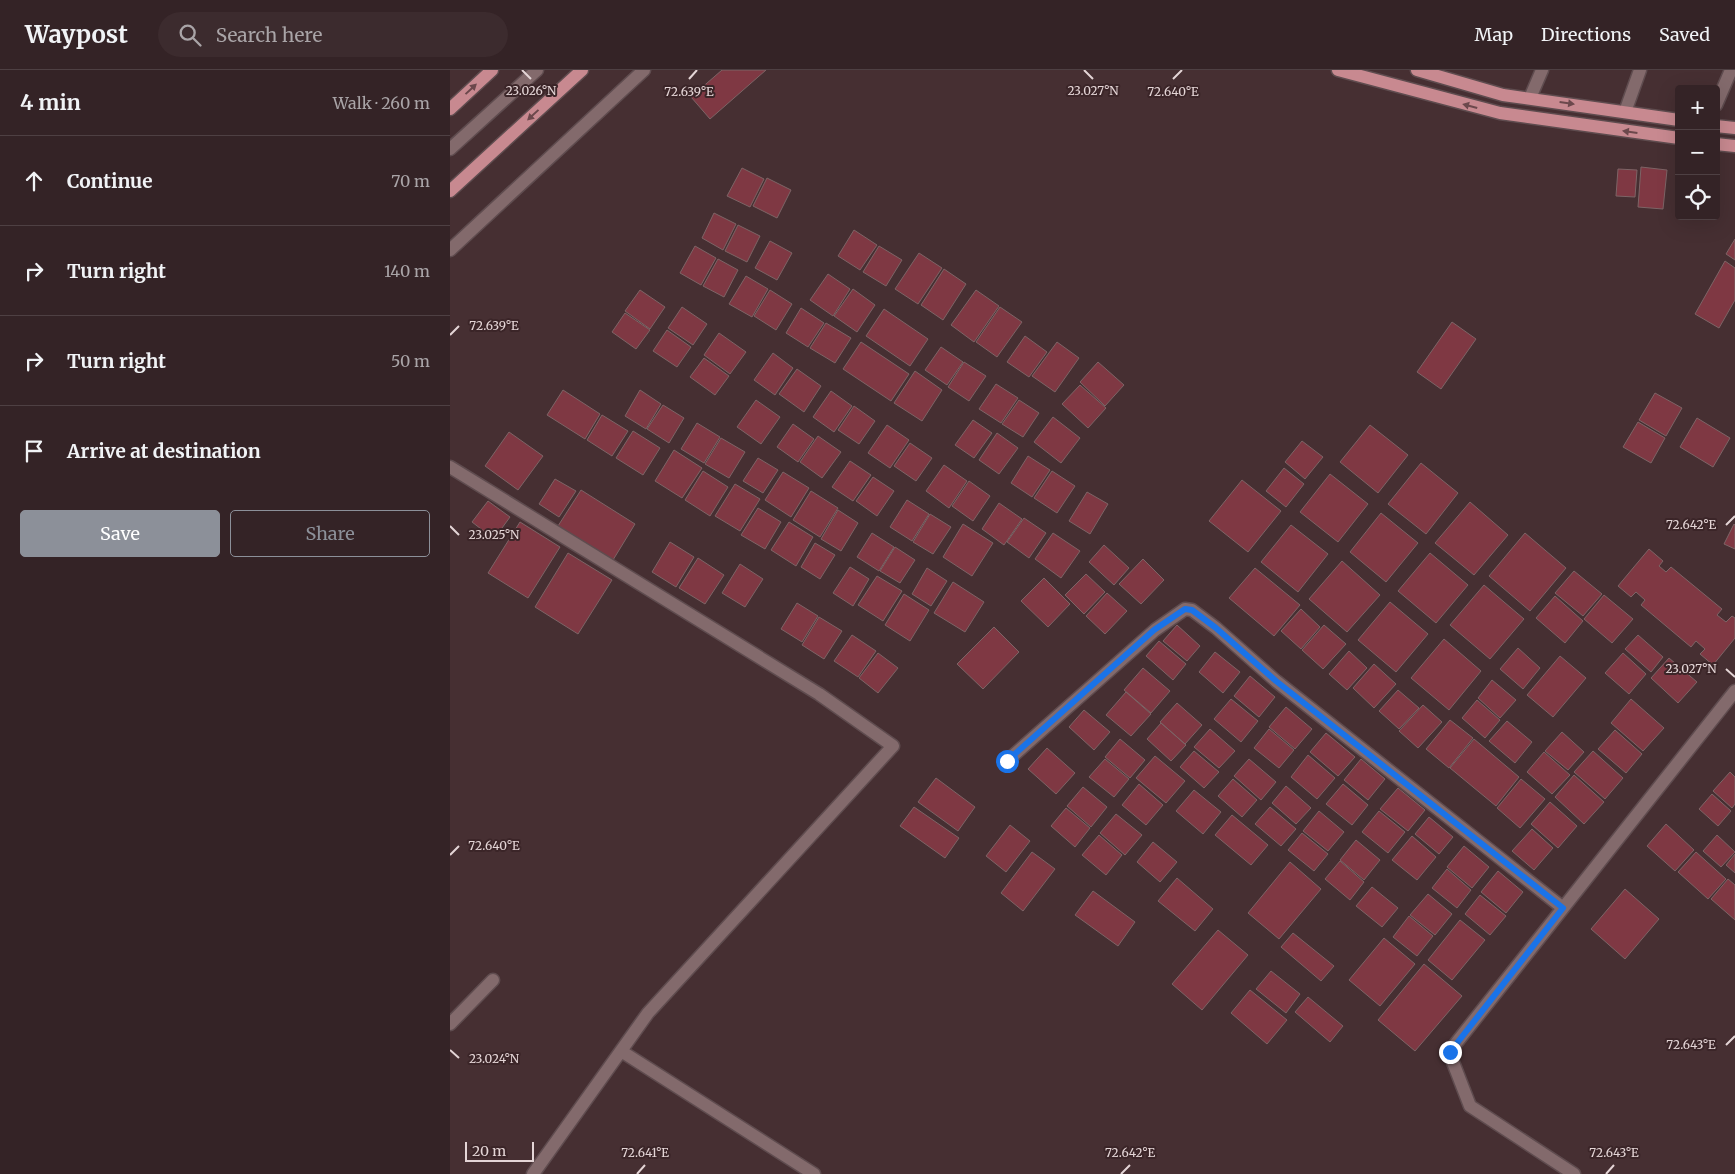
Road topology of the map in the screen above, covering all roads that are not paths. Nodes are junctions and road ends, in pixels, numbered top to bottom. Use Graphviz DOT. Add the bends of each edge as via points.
graph roads {
  1 [pos="492,70"];
  2 [pos="537,70"];
  3 [pos="582,70"];
  4 [pos="644,70"];
  5 [pos="1338,70"];
  6 [pos="1417,70"];
  7 [pos="1542,70"];
  8 [pos="1640,70"];
  9 [pos="1731,70"];
  10 [pos="1430,72"];
  11 [pos="1720,96"];
  12 [pos="1530,98"];
  13 [pos="450,108"];
  14 [pos="1625,112"];
  15 [pos="1675,119"];
  16 [pos="1720,126"];
  17 [pos="1735,128"];
  18 [pos="1675,137"];
  19 [pos="1720,144"];
  20 [pos="1735,146"];
  21 [pos="450,150"];
  22 [pos="450,191"];
  23 [pos="450,250"];
  24 [pos="450,467"];
  25 [pos="1735,691"];
  26 [pos="1007,761"];
  27 [pos="1563,908"];
  28 [pos="493,980"];
  29 [pos="450,1024"];
  30 [pos="621,1051"];
  31 [pos="533,1174"];
  32 [pos="814,1174"];
  33 [pos="1574,1174"];
  13 -- 1 [label="main road, one-way"];
  2 -- 21 [label="street"];
  3 -- 22 [label="main road, one-way"];
  4 -- 23 [label="street"];
  18 -- 5 [label="main road, one-way" via="1500,114"];
  6 -- 10 [label="main road"];
  7 -- 12 [label="street"];
  8 -- 14 [label="street"];
  9 -- 11 [label="street"];
  10 -- 12 [label="main road" via="1504,95"];
  12 -- 14 [label="main road, one-way"];
  14 -- 15 [label="main road"];
  16 -- 17 [label="main road"];
  19 -- 20 [label="main road"];
  24 -- 30 [label="street" via="819,694 893,746 648,1012"];
  25 -- 27 [label="street"];
  26 -- 27 [label="street" via="1154,630 1185,609 1192,610 1276,681"];
  27 -- 33 [label="street" via="1450,1052 1470,1106"];
  28 -- 29 [label="street"];
  30 -- 31 [label="street"];
  30 -- 32 [label="street"];
}
